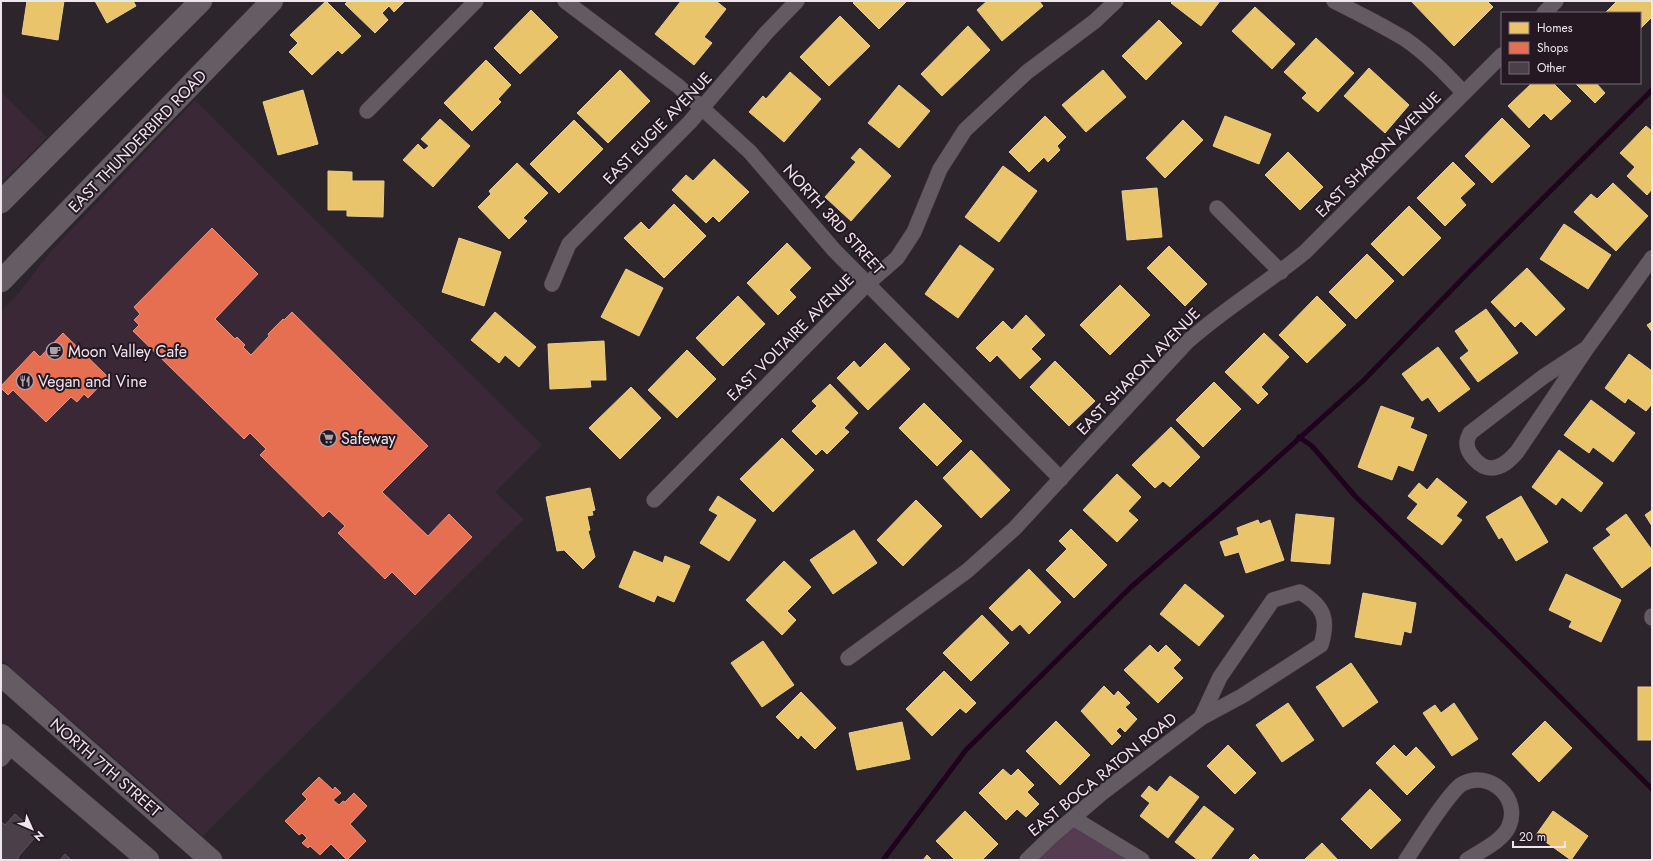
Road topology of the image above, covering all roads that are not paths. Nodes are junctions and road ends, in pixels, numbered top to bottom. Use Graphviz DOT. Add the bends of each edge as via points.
graph roads {
  1 [pos="201,1"];
  2 [pos="272,1"];
  3 [pos="476,1"];
  4 [pos="565,1"];
  5 [pos="797,1"];
  6 [pos="1116,1"];
  7 [pos="1334,1"];
  8 [pos="1556,1"];
  9 [pos="1545,12"];
  10 [pos="1501,56"];
  11 [pos="1464,93"];
  12 [pos="703,108"];
  13 [pos="367,111"];
  14 [pos="1,202"];
  15 [pos="1217,208"];
  16 [pos="1652,258"];
  17 [pos="1281,272"];
  18 [pos="1,281"];
  19 [pos="552,284"];
  20 [pos="867,284"];
  21 [pos="1588,348"];
  22 [pos="1061,479"];
  23 [pos="654,500"];
  24 [pos="848,658"];
  25 [pos="1,675"];
  26 [pos="1201,718"];
  27 [pos="5,747"];
  28 [pos="1073,818"];
  29 [pos="148,860"];
  30 [pos="211,860"];
  31 [pos="1027,860"];
  32 [pos="1142,860"];
  33 [pos="1406,860"];
  34 [pos="1467,860"];
  1 -- 14 [label="main road"];
  2 -- 18 [label="main road, EAST THUNDERBIRD ROAD"];
  3 -- 13 [label="street"];
  4 -- 12 [label="street, NORTH 3RD STREET" via="678,86"];
  5 -- 12 [label="street, EAST EUGIE AVENUE" via="767,32"];
  6 -- 20 [label="street, EAST VOLTAIRE AVENUE" via="1095,21 1027,72 965,130 940,169 914,232 897,258"];
  7 -- 11 [label="street" via="1406,40 1443,71"];
  8 -- 9 [label="street"];
  10 -- 11 [label="street, EAST SHARON AVENUE"];
  11 -- 17 [label="street, EAST SHARON AVENUE" via="1305,252"];
  12 -- 19 [label="street, EAST EUGIE AVENUE" via="569,244"];
  12 -- 20 [label="street, NORTH 3RD STREET" via="750,152 834,250"];
  15 -- 17 [label="street"];
  16 -- 21 [label="street"];
  17 -- 22 [label="street, EAST SHARON AVENUE" via="1215,317 1187,342"];
  20 -- 22 [label="street, NORTH 3RD STREET"];
  20 -- 23 [label="street, EAST VOLTAIRE AVENUE"];
  21 -- 21 [label="street" via="1543,377 1470,433 1467,443 1479,464 1490,468 1501,466 1510,460"];
  22 -- 24 [label="street, EAST SHARON AVENUE" via="1015,528 967,572"];
  25 -- 30 [label="main road, NORTH 7TH STREET"];
  26 -- 26 [label="street, EAST BOCA RATON ROAD" via="1242,696 1320,645 1326,621 1321,609 1309,597 1300,592 1273,600 1220,678"];
  26 -- 28 [label="street, EAST BOCA RATON ROAD"];
  27 -- 29 [label="main road"];
  28 -- 31 [label="street, EAST BOCA RATON ROAD"];
  28 -- 32 [label="street"];
  33 -- 34 [label="street" via="1451,795 1471,780 1482,780 1503,791 1508,797 1512,816 1503,835"];
}
